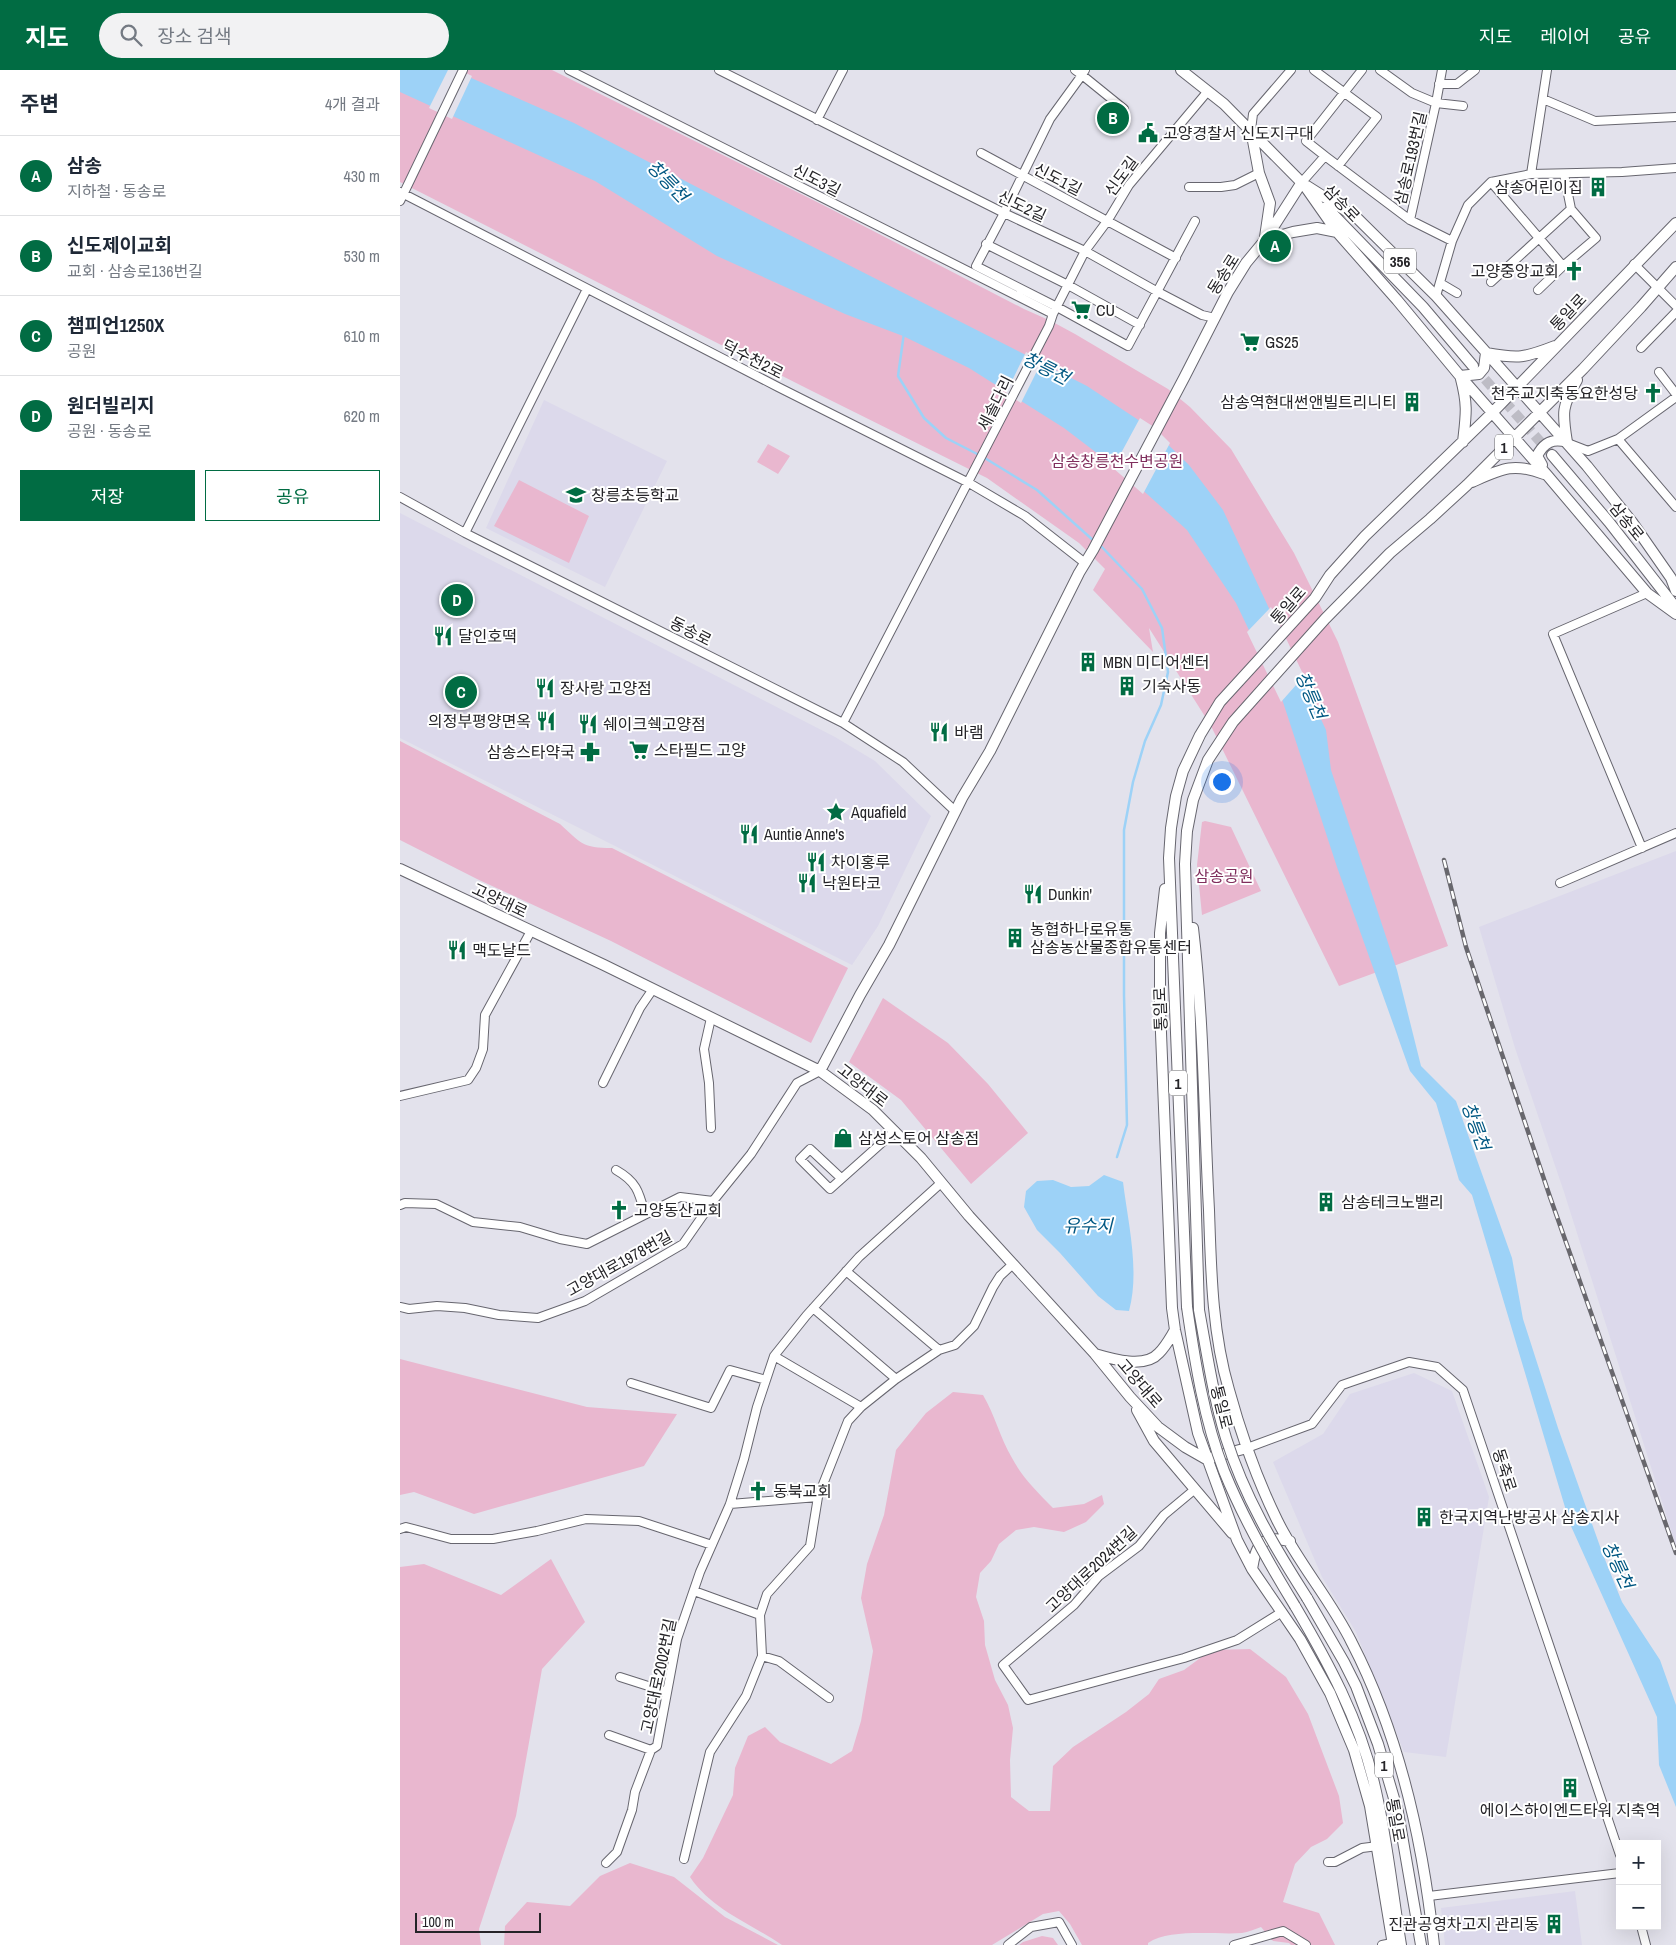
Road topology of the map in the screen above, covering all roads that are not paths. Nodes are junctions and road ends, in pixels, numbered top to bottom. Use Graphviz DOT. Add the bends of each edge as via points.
graph roads {
  1 [pos="463,70"];
  2 [pos="569,70"];
  3 [pos="844,70"];
  4 [pos="1075,70"];
  5 [pos="1181,70"];
  6 [pos="1291,70"];
  7 [pos="1314,70"];
  8 [pos="1362,70"];
  9 [pos="1380,70"];
  10 [pos="1442,70"];
  11 [pos="1475,70"];
  12 [pos="1547,70"];
  13 [pos="723,71"];
  14 [pos="1084,73"];
  15 [pos="1439,84"];
  16 [pos="1208,91"];
  17 [pos="1344,94"];
  18 [pos="1543,99"];
  19 [pos="1436,103"];
  20 [pos="1462,106"];
  21 [pos="1124,109"];
  22 [pos="1676,116"];
  23 [pos="817,120"];
  24 [pos="1251,130"];
  25 [pos="981,153"];
  26 [pos="1325,156"];
  27 [pos="1338,166"];
  28 [pos="1676,168"];
  29 [pos="1259,173"];
  30 [pos="1531,174"];
  31 [pos="1564,174"];
  32 [pos="1022,176"];
  33 [pos="1302,182"];
  34 [pos="1491,182"];
  35 [pos="1189,187"];
  36 [pos="401,196"];
  37 [pos="1571,209"];
  38 [pos="1004,213"];
  39 [pos="1108,220"];
  40 [pos="1410,220"];
  41 [pos="1195,221"];
  42 [pos="1676,222"];
  43 [pos="1337,232"];
  44 [pos="1539,238"];
  45 [pos="1265,240"];
  46 [pos="1452,240"];
  47 [pos="986,244"];
  48 [pos="1086,251"];
  49 [pos="1176,258"];
  50 [pos="1634,264"];
  51 [pos="1564,266"];
  52 [pos="1676,268"];
  53 [pos="1491,282"];
  54 [pos="1440,283"];
  55 [pos="1068,285"];
  56 [pos="1659,288"];
  57 [pos="588,289"];
  58 [pos="1538,290"];
  59 [pos="1158,292"];
  60 [pos="1457,293"];
  61 [pos="1436,296"];
  62 [pos="1676,306"];
  63 [pos="1055,310"];
  64 [pos="1676,312"];
  65 [pos="1215,318"];
  66 [pos="1140,325"];
  67 [pos="1049,326"];
  68 [pos="1558,344"];
  69 [pos="1641,348"];
  70 [pos="1486,353"];
  71 [pos="1473,366"];
  72 [pos="1583,369"];
  73 [pos="1660,372"];
  74 [pos="1460,376"];
  75 [pos="1517,387"];
  76 [pos="1676,396"];
  77 [pos="1539,411"];
  78 [pos="1492,413"];
  79 [pos="1514,437"];
  80 [pos="1618,439"];
  81 [pos="1462,442"];
  82 [pos="1568,443"];
  83 [pos="1588,451"];
  84 [pos="1552,455"];
  85 [pos="1587,466"];
  86 [pos="1547,475"];
  87 [pos="969,483"];
  88 [pos="1467,485"];
  89 [pos="400,497"];
  90 [pos="1676,507"];
  91 [pos="465,533"];
  92 [pos="1085,563"];
  93 [pos="1676,591"];
  94 [pos="1647,593"];
  95 [pos="1676,608"];
  96 [pos="1676,614"];
  97 [pos="843,723"];
  98 [pos="955,811"];
  99 [pos="1676,833"];
  100 [pos="1642,848"];
  101 [pos="1169,858"];
  102 [pos="1185,864"];
  103 [pos="400,869"];
  104 [pos="1560,883"];
  105 [pos="531,931"];
  106 [pos="653,989"];
  107 [pos="711,1018"];
  108 [pos="820,1071"];
  109 [pos="603,1083"];
  110 [pos="400,1096"];
  111 [pos="711,1128"];
  112 [pos="895,1131"];
  113 [pos="616,1170"];
  114 [pos="841,1178"];
  115 [pos="941,1183"];
  116 [pos="713,1201"];
  117 [pos="400,1205"];
  118 [pos="645,1214"];
  119 [pos="1013,1264"];
  120 [pos="846,1271"];
  121 [pos="400,1307"];
  122 [pos="813,1308"];
  123 [pos="1175,1330"];
  124 [pos="939,1350"];
  125 [pos="1095,1354"];
  126 [pos="774,1356"];
  127 [pos="896,1379"];
  128 [pos="766,1380"];
  129 [pos="631,1383"];
  130 [pos="1130,1397"];
  131 [pos="861,1407"];
  132 [pos="1247,1448"];
  133 [pos="1206,1459"];
  134 [pos="1194,1490"];
  135 [pos="818,1497"];
  136 [pos="730,1504"];
  137 [pos="400,1528"];
  138 [pos="1237,1540"];
  139 [pos="1290,1541"];
  140 [pos="712,1546"];
  141 [pos="1252,1569"];
  142 [pos="694,1591"];
  143 [pos="1282,1612"];
  144 [pos="760,1615"];
  145 [pos="762,1656"];
  146 [pos="620,1676"];
  147 [pos="667,1692"];
  148 [pos="829,1698"];
  149 [pos="609,1735"];
  150 [pos="651,1750"];
  151 [pos="1616,1843"];
  152 [pos="1378,1846"];
  153 [pos="684,1859"];
  154 [pos="1328,1862"];
  155 [pos="606,1863"];
  156 [pos="1616,1873"];
  157 [pos="1429,1896"];
  158 [pos="1642,1930"];
  159 [pos="1392,1944"];
  160 [pos="1008,1945"];
  161 [pos="1072,1945"];
  162 [pos="1234,1945"];
  163 [pos="1306,1945"];
  164 [pos="1421,1945"];
  165 [pos="1434,1945"];
  166 [pos="1646,1945"];
  1 -- 36 [label="street"];
  2 -- 63 [label="street, 신도3길"];
  3 -- 23 [label="street"];
  4 -- 14 [label="street"];
  5 -- 16 [label="main road, 삼송로 / 356"];
  6 -- 24 [label="street" via="1253,114"];
  7 -- 17 [label="street"];
  8 -- 17 [label="street"];
  9 -- 19 [label="street, 삼송로193번길" via="1412,93"];
  10 -- 15 [label="street, 삼송로193번길"];
  11 -- 15 [label="street" via="1456,84"];
  12 -- 18 [label="street"];
  13 -- 23 [label="street, 신도2길"];
  14 -- 21 [label="street"];
  14 -- 32 [label="street" via="1050,119"];
  15 -- 19 [label="street, 삼송로193번길"];
  16 -- 24 [label="main road, 삼송로 / 356"];
  16 -- 39 [label="street, 신도길" via="1129,185"];
  17 -- 26 [label="street" via="1306,141"];
  17 -- 27 [label="street" via="1380,120"];
  18 -- 22 [label="street" via="1595,121"];
  18 -- 30 [label="street"];
  19 -- 20 [label="street, 삼송로193번길"];
  19 -- 40 [label="street, 삼송로193번길"];
  23 -- 38 [label="street, 신도2길"];
  24 -- 29 [label="main road"];
  24 -- 33 [label="main road, 삼송로 / 356"];
  25 -- 32 [label="street, 신도1길"];
  26 -- 27 [label="street, 삼송로193번길"];
  26 -- 33 [label="street"];
  27 -- 40 [label="street, 삼송로193번길"];
  28 -- 31 [label="street"];
  29 -- 35 [label="street" via="1221,187"];
  29 -- 45 [label="main road" via="1270,204"];
  30 -- 31 [label="street"];
  30 -- 34 [label="street"];
  31 -- 37 [label="street"];
  32 -- 38 [label="street"];
  32 -- 39 [label="street, 신도1길"];
  33 -- 43 [label="main road, 356"];
  33 -- 45 [label="main road, 동송로"];
  33 -- 61 [label="main road, 356" via="1356,217"];
  33 -- 71 [label="main road, 삼송로" via="1423,307"];
  34 -- 44 [label="street"];
  34 -- 46 [label="street" via="1468,205"];
  36 -- 57 [label="street, 덕수천2로"];
  37 -- 44 [label="street"];
  37 -- 51 [label="street" via="1596,238"];
  38 -- 47 [label="street"];
  38 -- 48 [label="street, 신도2길"];
  39 -- 48 [label="street, 신도길"];
  39 -- 49 [label="street, 신도1길"];
  40 -- 46 [label="street, 삼송로193번길"];
  41 -- 49 [label="street"];
  42 -- 50 [label="main road, 통일로 / 1"];
  43 -- 45 [label="main road" via="1317,228"];
  43 -- 74 [label="main road, 356"];
  44 -- 51 [label="street"];
  44 -- 53 [label="street"];
  45 -- 65 [label="main road, 동송로" via="1241,270"];
  46 -- 54 [label="street"];
  47 -- 55 [label="street"];
  47 -- 63 [label="street, 신도3길" via="976,266"];
  48 -- 55 [label="street, 신도길"];
  48 -- 59 [label="street, 신도2길"];
  49 -- 59 [label="street"];
  50 -- 56 [label="street"];
  50 -- 68 [label="main road, 통일로 / 1"];
  51 -- 58 [label="street"];
  52 -- 56 [label="main road, 통일로 / 1"];
  54 -- 60 [label="street"];
  54 -- 61 [label="street"];
  55 -- 63 [label="street, 신도길"];
  55 -- 66 [label="street"];
  56 -- 62 [label="street"];
  56 -- 72 [label="main road, 통일로 / 1"];
  57 -- 87 [label="street, 덕수천2로"];
  57 -- 91 [label="street"];
  59 -- 65 [label="street, 신도2길"];
  59 -- 66 [label="street"];
  61 -- 70 [label="main road, 356"];
  63 -- 66 [label="street, 신도3길" via="1128,346"];
  63 -- 67 [label="street, 신도길"];
  64 -- 69 [label="street"];
  65 -- 92 [label="main road, 동송로"];
  67 -- 87 [label="street, 세솔다리"];
  68 -- 70 [label="main road" via="1527,356 1511,358"];
  68 -- 75 [label="main road, 통일로 / 1"];
  70 -- 74 [label="main road" via="1484,368 1479,374"];
  70 -- 75 [label="main road, 356"];
  72 -- 77 [label="main road, 통일로 / 1"];
  72 -- 82 [label="main road" via="1566,397 1563,414"];
  73 -- 76 [label="street"];
  74 -- 78 [label="main road, 356"];
  74 -- 81 [label="main road" via="1467,411"];
  75 -- 77 [label="main road, 356"];
  75 -- 78 [label="main road, 통일로 / 1"];
  76 -- 80 [label="street"];
  77 -- 79 [label="main road, 통일로 / 1"];
  77 -- 82 [label="main road, 356"];
  78 -- 79 [label="main road, 356"];
  78 -- 81 [label="main road, 통일로 / 1"];
  79 -- 86 [label="main road, 356"];
  79 -- 88 [label="main road, 통일로 / 1"];
  80 -- 83 [label="street"];
  80 -- 90 [label="street"];
  81 -- 101 [label="main road, 통일로 / 1" via="1365,536 1330,575 1315,598 1220,702 1183,771 1173,812"];
  82 -- 83 [label="street"];
  82 -- 85 [label="main road"];
  82 -- 86 [label="main road" via="1558,440 1541,449 1537,456"];
  83 -- 85 [label="street"];
  84 -- 95 [label="main road, 삼송로"];
  85 -- 93 [label="main road" via="1672,578"];
  86 -- 88 [label="main road" via="1516,467"];
  86 -- 94 [label="main road"];
  87 -- 92 [label="street, 덕수천2로" via="1025,516"];
  87 -- 97 [label="street, 세솔다리"];
  88 -- 102 [label="main road, 통일로 / 1" via="1390,553 1325,619 1233,722 1208,760 1193,800"];
  89 -- 91 [label="street, 동송로"];
  91 -- 97 [label="street, 동송로"];
  92 -- 98 [label="main road" via="990,751"];
  94 -- 96 [label="main road"];
  94 -- 100 [label="street" via="1553,634"];
  97 -- 98 [label="street, 동송로" via="903,762"];
  98 -- 108 [label="main road" via="889,944"];
  99 -- 100 [label="street"];
  100 -- 104 [label="street"];
  101 -- 123 [label="main road" via="1160,933 1160,1008"];
  101 -- 159 [label="main road, 통일로 / 1, bridge" via="1187,1307 1194,1355 1206,1411 1224,1470 1257,1542 1339,1685 1364,1749 1380,1810"];
  102 -- 132 [label="main road" via="1200,1008 1213,1310 1228,1388"];
  102 -- 164 [label="main road, 통일로 / 1, bridge" via="1200,1310 1217,1407 1244,1486 1282,1558 1344,1662 1378,1744 1398,1812"];
  103 -- 105 [label="main road, 고양대로"];
  105 -- 106 [label="main road, 고양대로"];
  105 -- 110 [label="street" via="485,1015 483,1049 468,1080"];
  106 -- 107 [label="main road, 고양대로"];
  106 -- 109 [label="street" via="640,1008"];
  107 -- 108 [label="main road, 고양대로"];
  107 -- 111 [label="street" via="704,1049"];
  108 -- 112 [label="main road, 고양대로" via="873,1110"];
  108 -- 116 [label="street, 고양대로1978번길" via="797,1083 751,1154"];
  112 -- 114 [label="street"];
  112 -- 115 [label="main road, 고양대로"];
  113 -- 118 [label="street" via="638,1188"];
  114 -- 114 [label="street" via="810,1148 800,1158 830,1188"];
  115 -- 119 [label="main road, 고양대로"];
  115 -- 120 [label="street, 고양대로2002번길"];
  116 -- 118 [label="street, 고양대로1978번길" via="680,1197"];
  116 -- 121 [label="street, 고양대로1978번길" via="683,1244 585,1301 538,1318 437,1306 409,1310"];
  117 -- 118 [label="street, 고양대로1978번길" via="436,1204 473,1222 520,1227 587,1244"];
  119 -- 124 [label="street" via="993,1287 974,1326 955,1345"];
  119 -- 125 [label="main road, 고양대로"];
  120 -- 122 [label="street, 고양대로2002번길"];
  120 -- 124 [label="street"];
  122 -- 126 [label="street, 고양대로2002번길"];
  122 -- 127 [label="street"];
  123 -- 125 [label="main road" via="1158,1355 1151,1358 1120,1362"];
  123 -- 133 [label="main road"];
  124 -- 127 [label="street"];
  125 -- 130 [label="main road, 고양대로"];
  126 -- 128 [label="street, 고양대로2002번길"];
  126 -- 131 [label="street"];
  127 -- 131 [label="street"];
  128 -- 129 [label="street" via="730,1370 710,1408"];
  128 -- 136 [label="street, 고양대로2002번길"];
  130 -- 133 [label="main road, 고양대로" via="1158,1426"];
  130 -- 134 [label="main road" via="1154,1441"];
  131 -- 135 [label="street" via="848,1421"];
  132 -- 133 [label="main road"];
  132 -- 139 [label="main road"];
  132 -- 151 [label="street, 동축로" via="1312,1424 1342,1385 1410,1362 1437,1367 1463,1390"];
  133 -- 138 [label="main road"];
  134 -- 138 [label="main road"];
  134 -- 143 [label="street, 고양대로2024번길" via="1164,1515 1138,1546 1099,1576 1074,1605 1003,1665 1028,1700 1228,1643"];
  135 -- 136 [label="street"];
  135 -- 144 [label="street" via="810,1546 767,1594"];
  136 -- 140 [label="street, 고양대로2002번길"];
  137 -- 140 [label="street" via="451,1539 493,1539 586,1519 639,1521"];
  138 -- 141 [label="main road"];
  139 -- 141 [label="main road" via="1276,1538 1265,1541 1254,1551"];
  139 -- 157 [label="main road" via="1352,1642 1376,1696 1413,1814"];
  140 -- 142 [label="street, 고양대로2002번길"];
  141 -- 143 [label="main road"];
  142 -- 144 [label="street"];
  142 -- 147 [label="street, 고양대로2002번길" via="677,1639"];
  143 -- 152 [label="main road" via="1330,1693 1354,1750"];
  144 -- 145 [label="street"];
  145 -- 148 [label="street" via="779,1661"];
  145 -- 153 [label="street" via="746,1696 710,1752"];
  146 -- 147 [label="street"];
  147 -- 150 [label="street, 고양대로2002번길" via="657,1746"];
  149 -- 150 [label="street"];
  150 -- 155 [label="street, 고양대로2002번길" via="617,1852"];
  152 -- 154 [label="street" via="1362,1848 1335,1862"];
  152 -- 159 [label="main road"];
  156 -- 157 [label="street"];
  157 -- 165 [label="main road"];
  158 -- 166 [label="street"];
  160 -- 161 [label="street" via="1031,1927 1059,1922"];
  162 -- 163 [label="street" via="1283,1931"];
}
